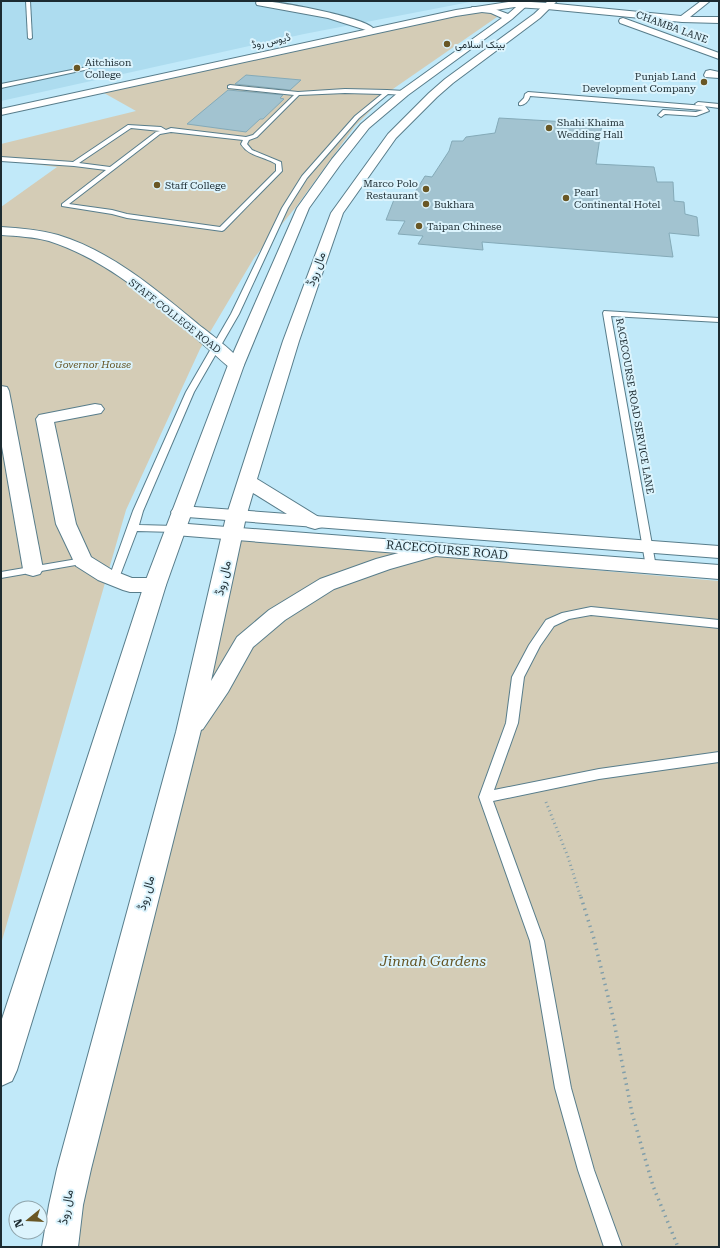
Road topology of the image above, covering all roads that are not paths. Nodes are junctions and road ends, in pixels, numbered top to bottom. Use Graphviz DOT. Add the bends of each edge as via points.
graph roads {
  1 [pos="28,1"];
  2 [pos="494,1"];
  3 [pos="706,1"];
  4 [pos="260,3"];
  5 [pos="532,5"];
  6 [pos="473,8"];
  7 [pos="599,10"];
  8 [pos="614,12"];
  9 [pos="660,16"];
  10 [pos="682,19"];
  11 [pos="719,20"];
  12 [pos="369,28"];
  13 [pos="30,38"];
  14 [pos="719,55"];
  15 [pos="87,68"];
  16 [pos="1,86"];
  17 [pos="230,87"];
  18 [pos="531,90"];
  19 [pos="395,93"];
  20 [pos="298,94"];
  21 [pos="556,103"];
  22 [pos="1,106"];
  23 [pos="719,106"];
  24 [pos="705,108"];
  25 [pos="719,110"];
  26 [pos="655,111"];
  27 [pos="1,112"];
  28 [pos="164,131"];
  29 [pos="247,139"];
  30 [pos="1,159"];
  31 [pos="74,164"];
  32 [pos="110,169"];
  33 [pos="1,231"];
  34 [pos="719,320"];
  35 [pos="215,347"];
  36 [pos="236,365"];
  37 [pos="1,391"];
  38 [pos="95,409"];
  39 [pos="247,482"];
  40 [pos="178,521"];
  41 [pos="315,522"];
  42 [pos="235,525"];
  43 [pos="133,528"];
  44 [pos="649,546"];
  45 [pos="436,549"];
  46 [pos="719,552"];
  47 [pos="83,561"];
  48 [pos="652,567"];
  49 [pos="33,569"];
  50 [pos="719,572"];
  51 [pos="1,575"];
  52 [pos="114,578"];
  53 [pos="155,585"];
  54 [pos="719,624"];
  55 [pos="188,732"];
  56 [pos="719,757"];
  57 [pos="485,797"];
  58 [pos="1,1070"];
  59 [pos="60,1247"];
  60 [pos="612,1247"];
  1 -- 13 [label="lane"];
  2 -- 6 [label="main road"];
  3 -- 10 [label="main road"];
  4 -- 12 [label="main road" via="316,12 354,21"];
  5 -- 6 [label="main road, ڈیوس روڈ"];
  5 -- 6 [label="main road" via="492,11"];
  5 -- 7 [label="main road"];
  5 -- 7 [label="main road" via="564,12"];
  5 -- 19 [label="main road"];
  5 -- 39 [label="main road, مال روڈ" via="432,95 392,136 337,213 291,341"];
  6 -- 12 [label="main road, ڈیوس روڈ"];
  6 -- 27 [label="main road, ڈیوس روڈ"];
  7 -- 8 [label="main road"];
  7 -- 9 [label="main road"];
  7 -- 14 [label="main road, CHAMBA LANE"];
  8 -- 9 [label="main road"];
  8 -- 14 [label="main road, CHAMBA LANE" via="623,18"];
  9 -- 10 [label="main road"];
  10 -- 11 [label="main road"];
  12 -- 22 [label="main road, ڈیوس روڈ"];
  15 -- 16 [label="lane"];
  17 -- 20 [label="lane"];
  18 -- 23 [label="lane"];
  19 -- 20 [label="lane" via="345,91"];
  19 -- 35 [label="lane" via="357,117 304,177 285,208 235,314"];
  19 -- 36 [label="main road" via="336,162 303,208"];
  20 -- 29 [label="lane" via="256,136"];
  21 -- 24 [label="lane" via="523,102 528,94"];
  24 -- 25 [label="lane"];
  24 -- 26 [label="lane" via="706,111 696,114"];
  28 -- 29 [label="lane"];
  28 -- 31 [label="lane" via="130,126"];
  28 -- 32 [label="lane"];
  29 -- 32 [label="lane" via="244,144 246,148 274,158 279,163 279,171 222,229 64,205"];
  30 -- 31 [label="lane"];
  31 -- 32 [label="lane"];
  33 -- 35 [label="main road, STAFF COLLEGE ROAD" via="60,240 93,256 144,288"];
  34 -- 44 [label="lane, RACECOURSE ROAD SERVICE LANE" via="607,313"];
  35 -- 36 [label="main road, STAFF COLLEGE ROAD"];
  35 -- 43 [label="lane" via="190,392"];
  36 -- 40 [label="main road"];
  37 -- 49 [label="main road"];
  38 -- 47 [label="main road" via="45,420 66,524"];
  39 -- 41 [label="main road"];
  39 -- 42 [label="main road, مال روڈ"];
  40 -- 42 [label="main road, RACECOURSE ROAD"];
  40 -- 43 [label="lane"];
  40 -- 53 [label="main road"];
  41 -- 42 [label="main road, RACECOURSE ROAD"];
  41 -- 44 [label="main road, RACECOURSE ROAD"];
  42 -- 45 [label="main road, RACECOURSE ROAD"];
  42 -- 55 [label="main road, مال روڈ"];
  43 -- 52 [label="lane"];
  44 -- 46 [label="main road, RACECOURSE ROAD"];
  44 -- 48 [label="lane, RACECOURSE ROAD SERVICE LANE"];
  45 -- 48 [label="main road, RACECOURSE ROAD"];
  45 -- 55 [label="main road" via="327,584 277,615 245,642 220,686"];
  47 -- 49 [label="lane"];
  47 -- 52 [label="main road"];
  48 -- 50 [label="main road, RACECOURSE ROAD"];
  49 -- 51 [label="lane"];
  52 -- 53 [label="main road" via="130,585"];
  53 -- 58 [label="main road"];
  54 -- 57 [label="lane" via="590,611 566,616 550,623 518,678 512,723"];
  55 -- 59 [label="main road, مال روڈ" via="74,1169"];
  56 -- 57 [label="lane" via="599,774"];
  57 -- 60 [label="lane" via="537,941 563,1088 586,1170"];
}
